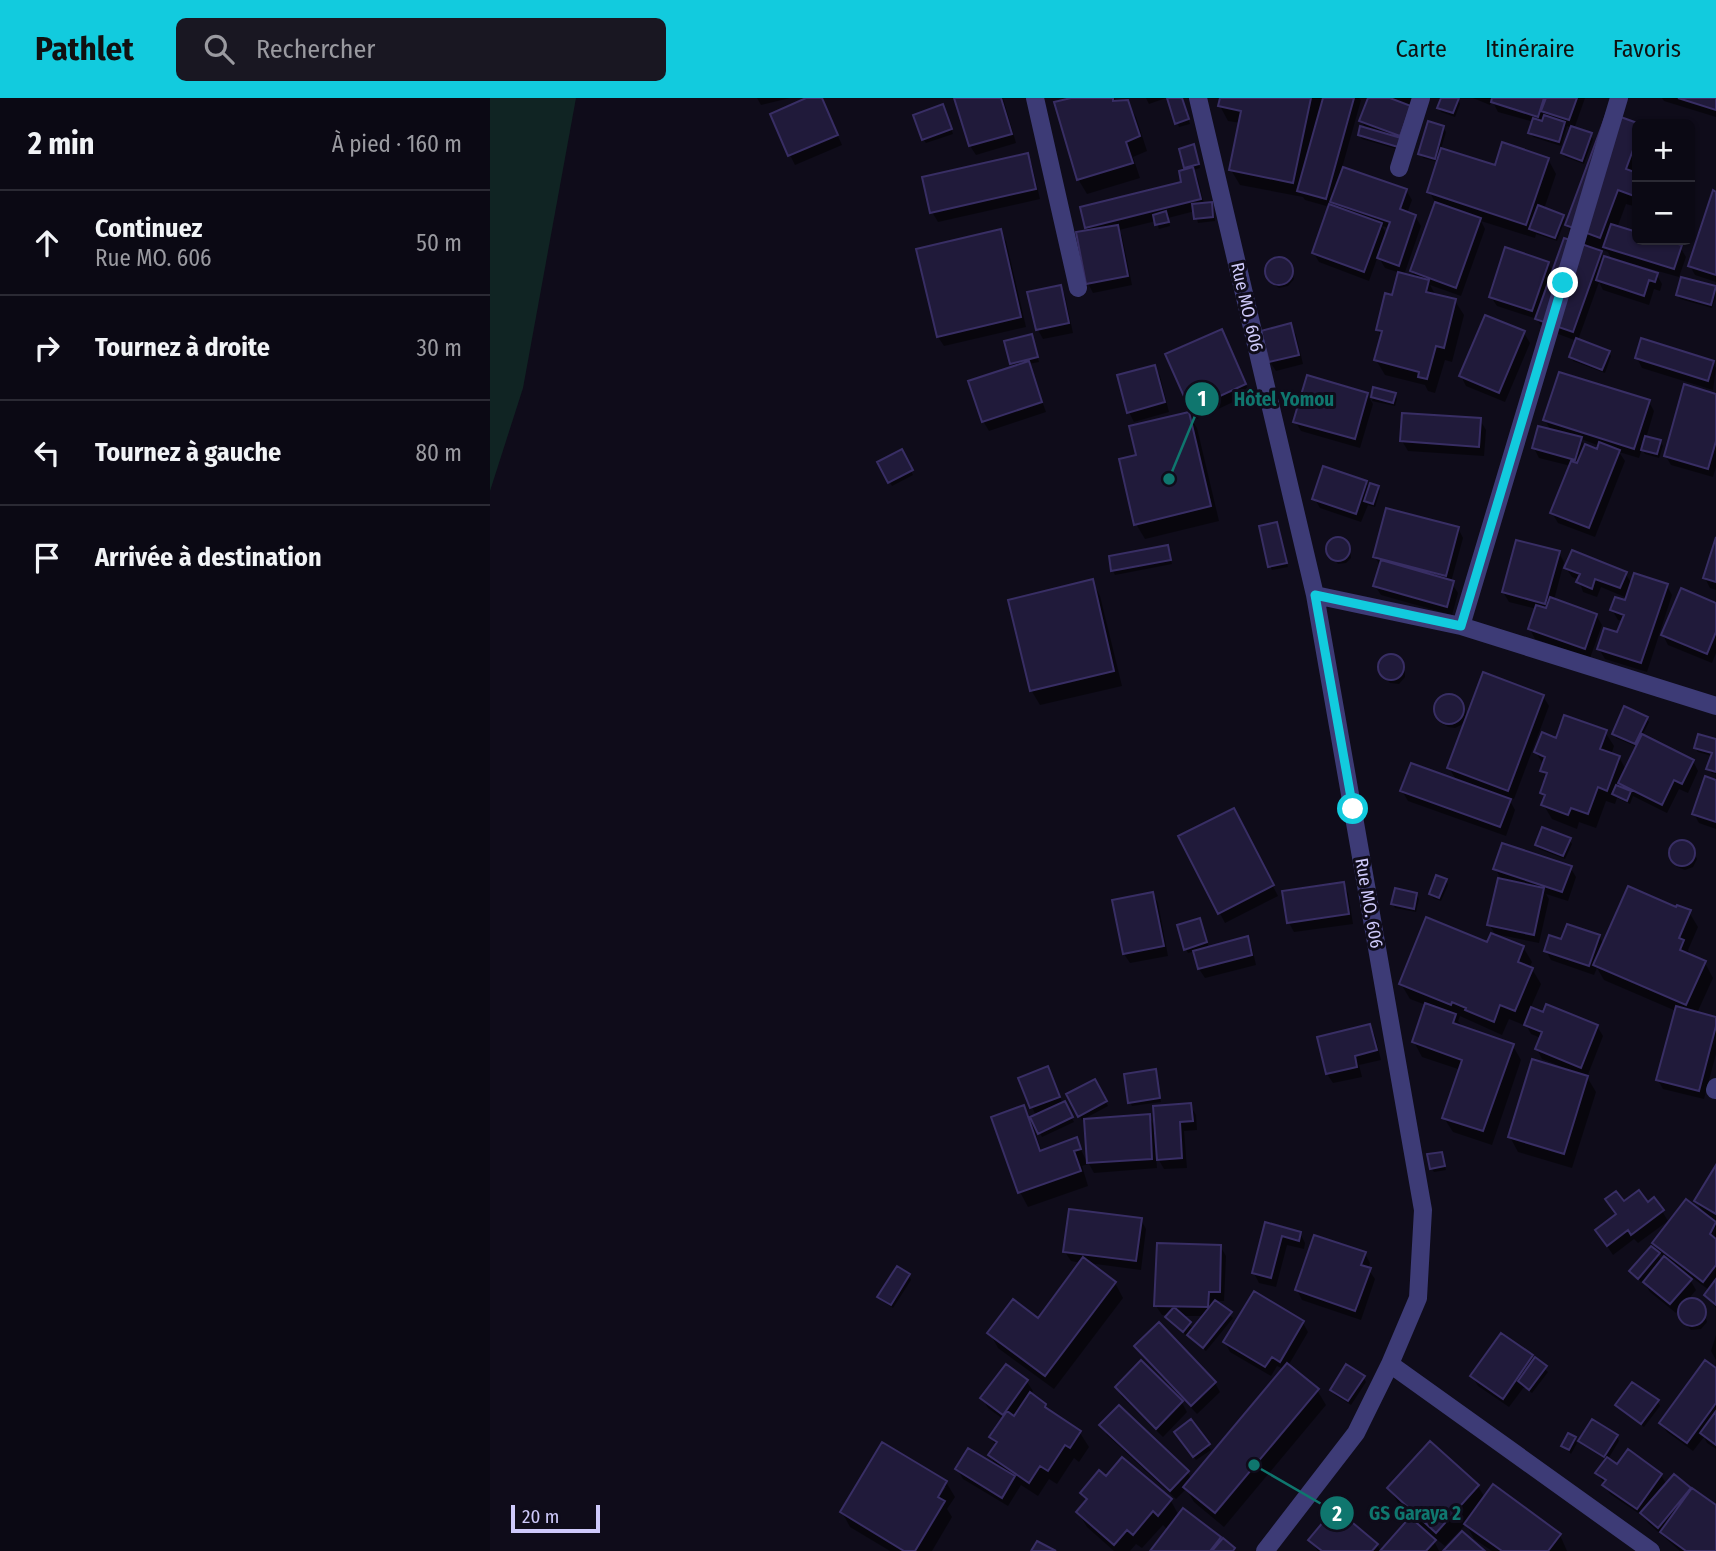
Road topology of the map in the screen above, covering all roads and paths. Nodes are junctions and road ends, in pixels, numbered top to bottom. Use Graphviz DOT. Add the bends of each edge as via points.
graph roads {
  1 [pos="1035,98"];
  2 [pos="1198,98"];
  3 [pos="1421,98"];
  4 [pos="1619,98"];
  5 [pos="1399,168"];
  6 [pos="1077,288"];
  7 [pos="1315,595"];
  8 [pos="1461,626"];
  9 [pos="1716,706"];
  10 [pos="1390,1364"];
  11 [pos="1265,1551"];
  12 [pos="1651,1551"];
  1 -- 6 [label="street"];
  2 -- 7 [label="street, Rue MO. 606"];
  3 -- 5 [label="street"];
  4 -- 8 [label="street"];
  7 -- 8 [label="street"];
  7 -- 10 [label="street, Rue MO. 606" via="1423,1210 1418,1298"];
  8 -- 9 [label="street"];
  10 -- 11 [label="street, Rue MO. 606" via="1356,1433"];
  10 -- 12 [label="street"];
}
